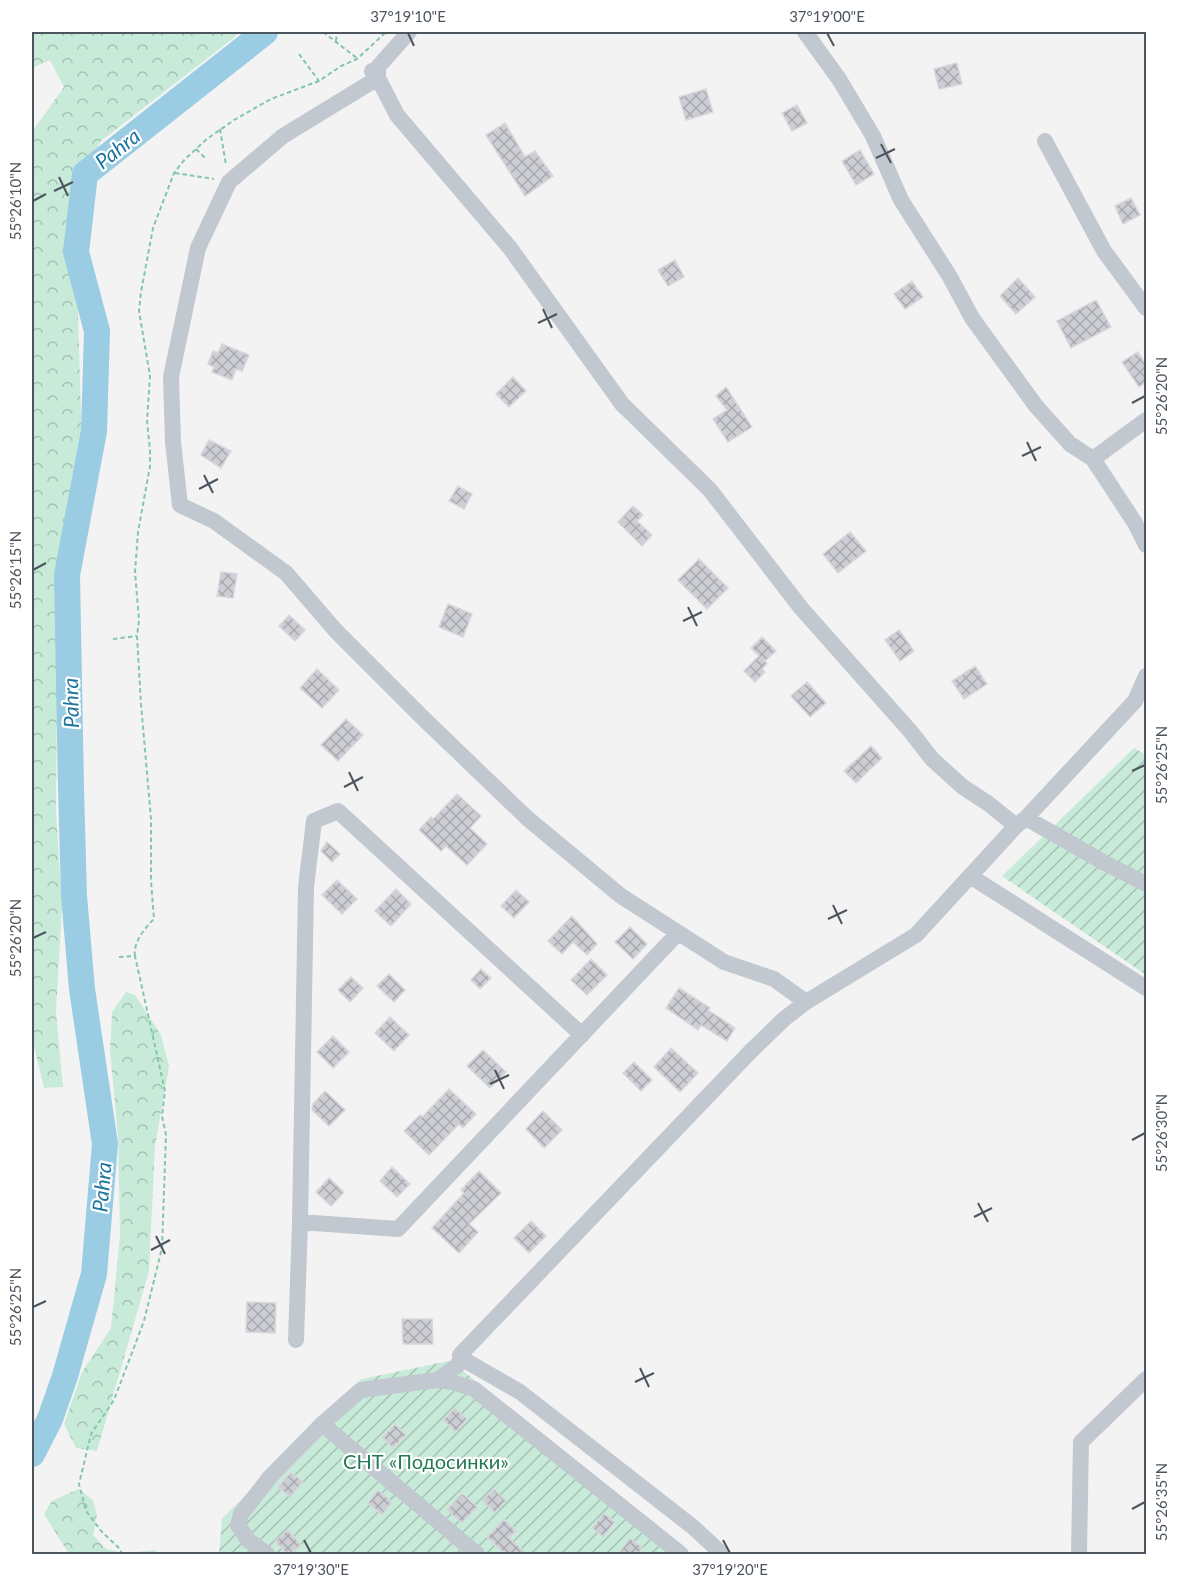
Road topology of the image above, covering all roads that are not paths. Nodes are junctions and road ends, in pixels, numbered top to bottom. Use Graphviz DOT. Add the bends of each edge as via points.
graph roads {
  1 [pos="409,32"];
  2 [pos="805,32"];
  3 [pos="367,68"];
  4 [pos="1045,141"];
  5 [pos="1146,308"];
  6 [pos="1146,420"];
  7 [pos="1093,459"];
  8 [pos="1146,545"];
  9 [pos="1146,676"];
  10 [pos="1021,822"];
  11 [pos="970,876"];
  12 [pos="1146,884"];
  13 [pos="678,933"];
  14 [pos="1146,988"];
  15 [pos="806,1002"];
  16 [pos="582,1035"];
  17 [pos="300,1222"];
  18 [pos="296,1340"];
  19 [pos="461,1358"];
  20 [pos="1146,1379"];
  21 [pos="437,1380"];
  22 [pos="322,1424"];
  23 [pos="267,1554"];
  24 [pos="477,1554"];
  25 [pos="681,1554"];
  26 [pos="722,1554"];
  27 [pos="1079,1554"];
  1 -- 3 [label="street" via="378,67"];
  2 -- 7 [label="street" via="873,136 901,200 972,318 1036,406 1070,444"];
  3 -- 10 [label="street" via="397,115 510,248 622,404 710,490 801,608 932,759 963,787"];
  3 -- 13 [label="street" via="337,101 283,136 229,182 198,248 171,377 180,505 214,521 286,573 336,631 527,818 621,896"];
  4 -- 5 [label="street" via="1104,251"];
  6 -- 7 [label="street"];
  7 -- 8 [label="street" via="1136,523"];
  9 -- 10 [label="street" via="1135,701"];
  10 -- 11 [label="street"];
  10 -- 12 [label="street"];
  11 -- 14 [label="street"];
  11 -- 15 [label="street" via="916,935"];
  13 -- 15 [label="street" via="724,962 774,979"];
  13 -- 16 [label="street"];
  15 -- 19 [label="street" via="750,1052"];
  16 -- 17 [label="street" via="398,1229"];
  16 -- 17 [label="street" via="338,811 314,821 306,887"];
  17 -- 18 [label="street"];
  19 -- 21 [label="street" via="457,1366"];
  19 -- 26 [label="street" via="520,1392"];
  20 -- 27 [label="street" via="1081,1442"];
  21 -- 22 [label="street" via="361,1390"];
  21 -- 25 [label="street" via="474,1389"];
  22 -- 23 [label="street" via="270,1477 241,1514 238,1525 248,1540"];
  22 -- 24 [label="street"];
}
